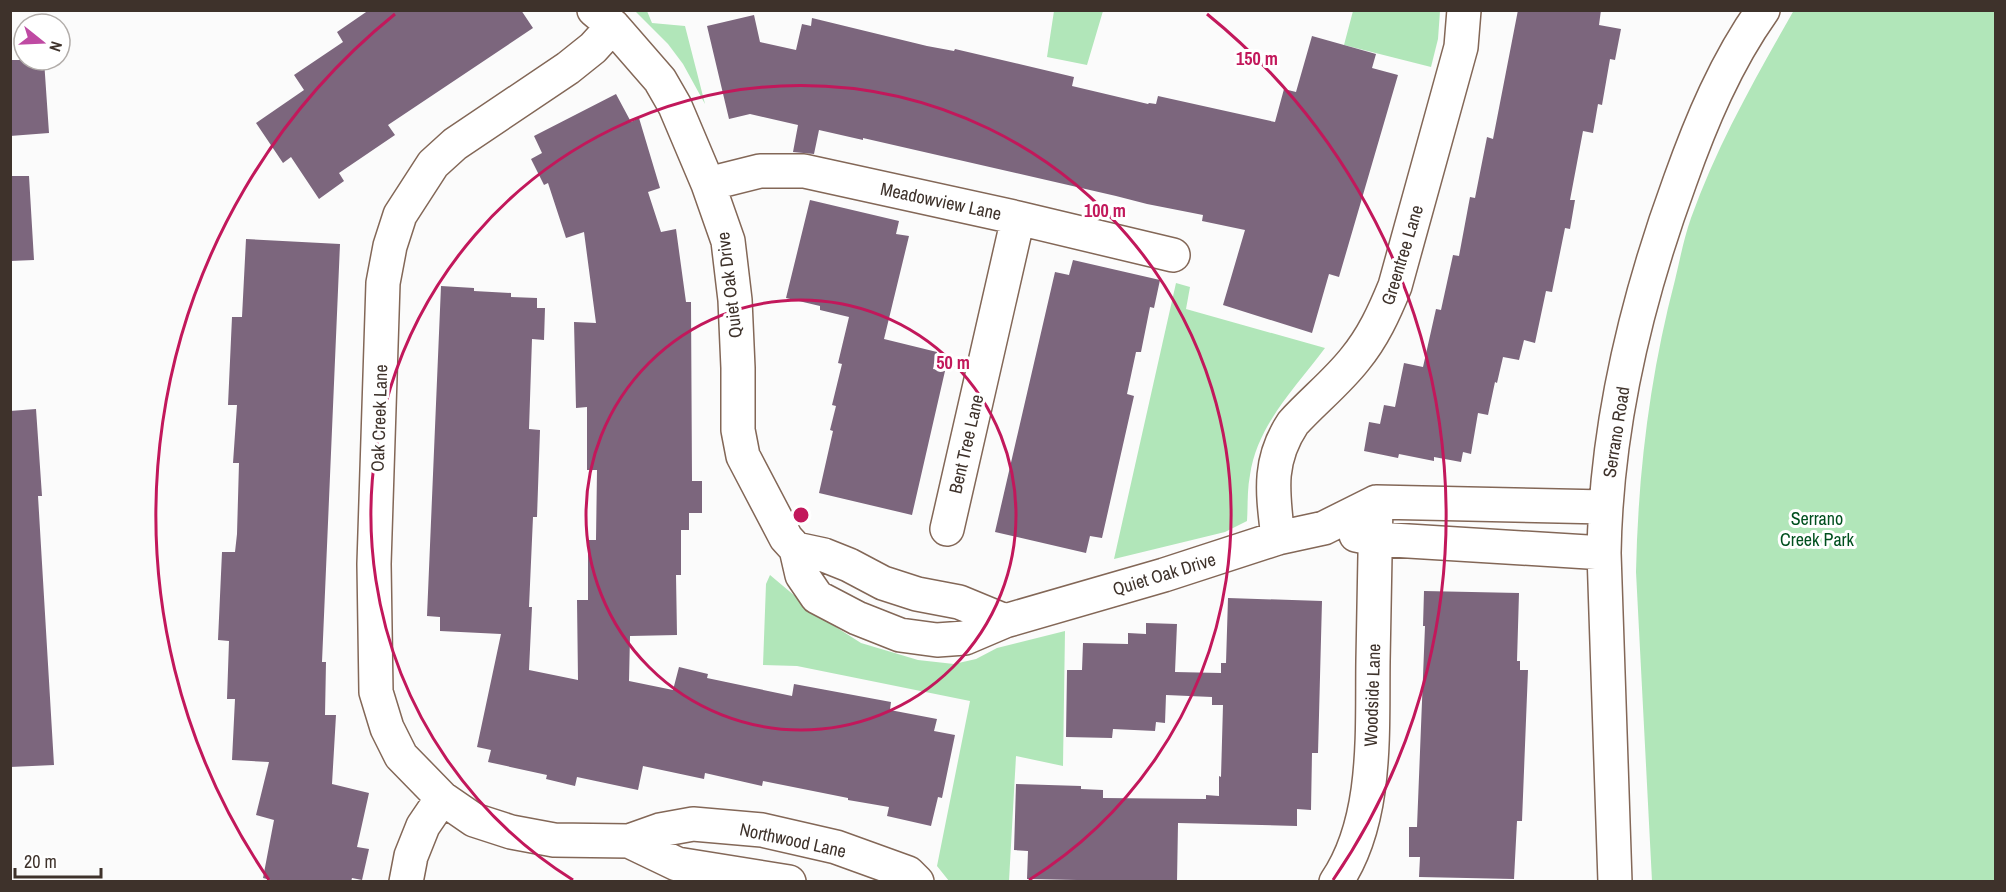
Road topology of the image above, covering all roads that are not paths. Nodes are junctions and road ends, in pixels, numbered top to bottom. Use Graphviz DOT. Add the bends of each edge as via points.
graph roads {
  1 [pos="1464,10"];
  2 [pos="1763,10"];
  3 [pos="604,18"];
  4 [pos="708,184"];
  5 [pos="1018,218"];
  6 [pos="1173,255"];
  7 [pos="1376,502"];
  8 [pos="1605,507"];
  9 [pos="1324,528"];
  10 [pos="947,529"];
  11 [pos="1278,538"];
  12 [pos="1376,539"];
  13 [pos="796,549"];
  14 [pos="1604,553"];
  15 [pos="1005,621"];
  16 [pos="442,798"];
  17 [pos="629,841"];
  18 [pos="406,882"];
  19 [pos="789,882"];
  20 [pos="916,882"];
  21 [pos="1336,882"];
  22 [pos="1615,882"];
  1 -- 11 [label="street, Greentree Lane" via="1461,47 1384,314 1354,361 1293,423 1278,453 1272,488"];
  2 -- 8 [label="street, Serrano Road" via="1696,136 1664,223 1638,312 1618,406"];
  3 -- 4 [label="street, Quiet Oak Drive" via="660,80"];
  3 -- 16 [label="street, Oak Creek Lane" via="593,48 455,144 433,164 400,215 390,246 383,283 374,552 376,692 401,756"];
  4 -- 5 [label="street, Meadowview Lane" via="760,171 804,171"];
  4 -- 13 [label="street, Quiet Oak Drive" via="728,241 736,334 738,430 743,456 786,538"];
  5 -- 6 [label="street, Meadowview Lane"];
  5 -- 10 [label="street, Bent Tree Lane"];
  7 -- 8 [label="street, Quiet Oak Drive"];
  7 -- 9 [label="street, Quiet Oak Drive"];
  7 -- 12 [label="street, Woodside Lane"];
  8 -- 14 [label="street, Serrano Road"];
  9 -- 11 [label="street, Quiet Oak Drive"];
  9 -- 12 [label="street, Quiet Oak Drive"];
  11 -- 15 [label="street, Quiet Oak Drive"];
  12 -- 14 [label="street, Quiet Oak Drive"];
  12 -- 21 [label="street, Woodside Lane" via="1368,800 1347,866"];
  13 -- 15 [label="street" via="824,555 883,583 959,602"];
  13 -- 15 [label="street, Quiet Oak Drive" via="802,575 817,597 900,635 937,640 965,638"];
  14 -- 22 [label="street, Serrano Road"];
  16 -- 17 [label="street, Northwood Lane" via="474,820 511,832 554,840"];
  16 -- 18 [label="street" via="423,826"];
  17 -- 19 [label="street, Northwood Lane" via="677,864"];
  17 -- 20 [label="street, Northwood Lane" via="693,824 762,830 836,847 908,873"];
}
